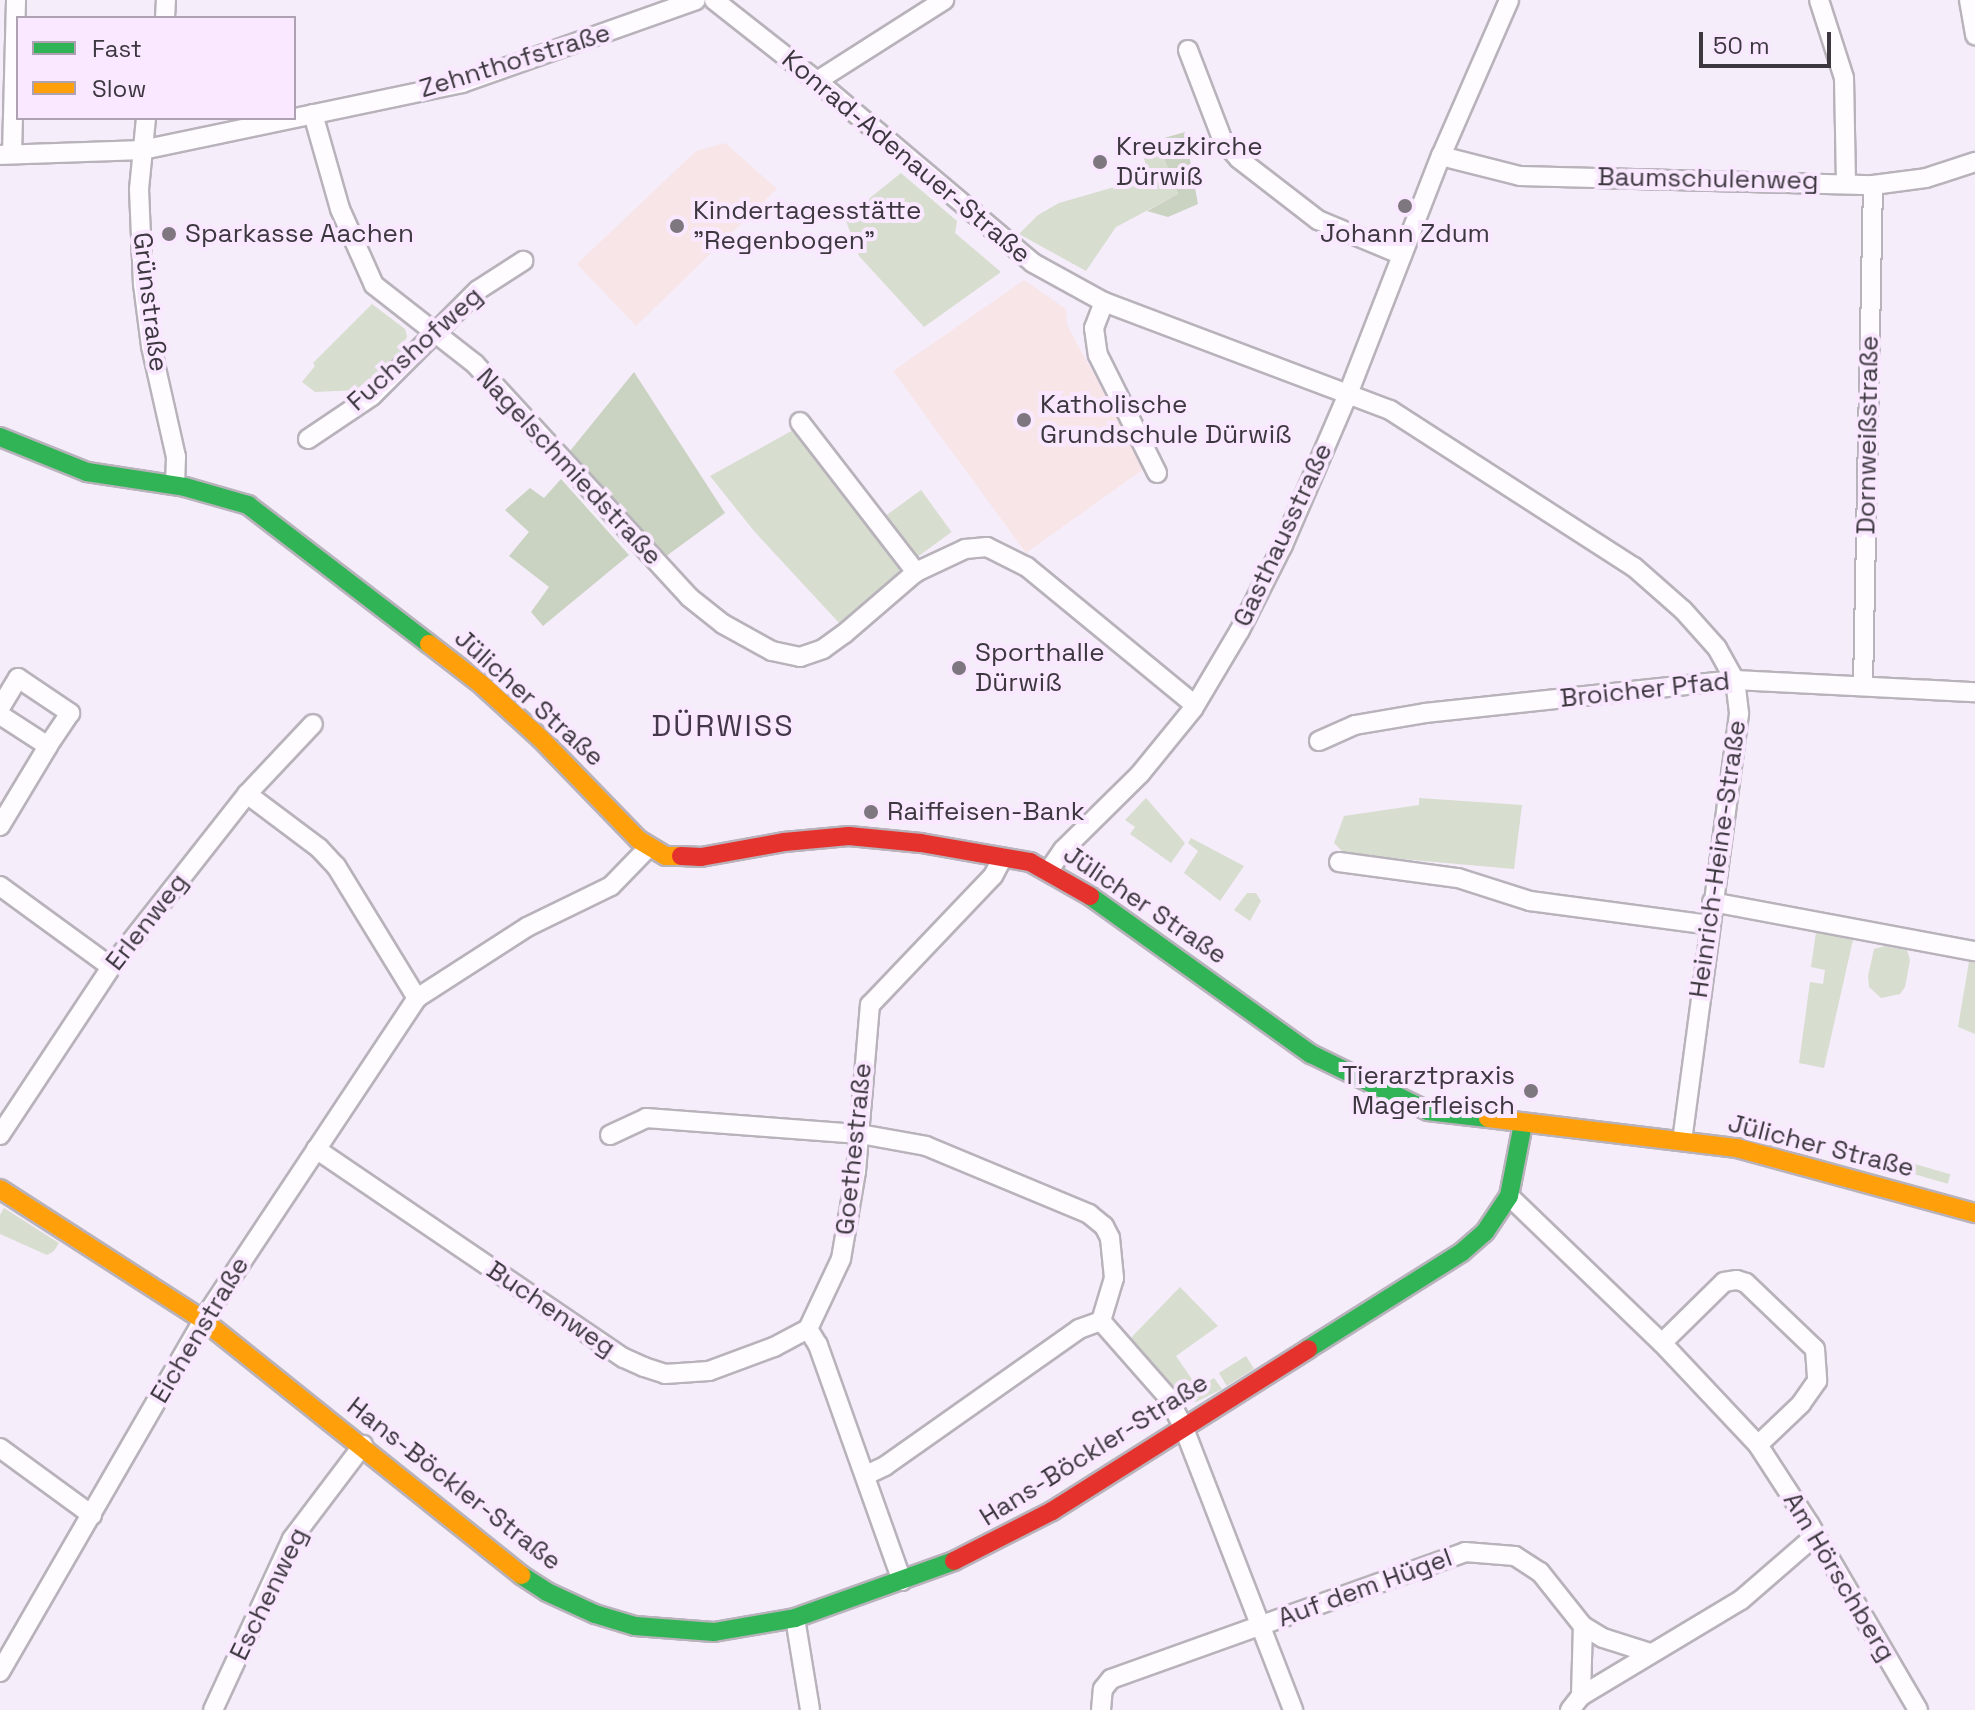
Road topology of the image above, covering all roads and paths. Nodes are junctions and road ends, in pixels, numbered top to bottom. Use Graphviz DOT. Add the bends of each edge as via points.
graph roads {
  1 [pos="16,0"];
  2 [pos="696,0"];
  3 [pos="714,0"];
  4 [pos="944,0"];
  5 [pos="1509,0"];
  6 [pos="1819,0"];
  7 [pos="1969,0"];
  8 [pos="1975,35"];
  9 [pos="1188,50"];
  10 [pos="817,81"];
  11 [pos="313,114"];
  12 [pos="296,118"];
  13 [pos="146,120"];
  14 [pos="284,120"];
  15 [pos="142,150"];
  16 [pos="6,155"];
  17 [pos="1441,156"];
  18 [pos="1975,162"];
  19 [pos="1846,182"];
  20 [pos="1873,185"];
  21 [pos="1402,255"];
  22 [pos="523,261"];
  23 [pos="1104,302"];
  24 [pos="437,332"];
  25 [pos="1348,394"];
  26 [pos="800,422"];
  27 [pos="0,437"];
  28 [pos="308,439"];
  29 [pos="1157,473"];
  30 [pos="175,485"];
  31 [pos="916,572"];
  32 [pos="1735,680"];
  33 [pos="1863,686"];
  34 [pos="1975,692"];
  35 [pos="1195,705"];
  36 [pos="0,708"];
  37 [pos="0,715"];
  38 [pos="313,724"];
  39 [pos="1319,741"];
  40 [pos="48,746"];
  41 [pos="247,794"];
  42 [pos="0,826"];
  43 [pos="648,848"];
  44 [pos="1003,857"];
  45 [pos="1339,862"];
  46 [pos="1050,869"];
  47 [pos="0,886"];
  48 [pos="1712,902"];
  49 [pos="1709,925"];
  50 [pos="1975,951"];
  51 [pos="111,967"];
  52 [pos="417,998"];
  53 [pos="1523,1124"];
  54 [pos="860,1134"];
  55 [pos="0,1135"];
  56 [pos="610,1135"];
  57 [pos="1682,1140"];
  58 [pos="316,1149"];
  59 [pos="0,1189"];
  60 [pos="1509,1196"];
  61 [pos="1975,1213"];
  62 [pos="203,1320"];
  63 [pos="1101,1321"];
  64 [pos="808,1329"];
  65 [pos="1662,1343"];
  66 [pos="1183,1426"];
  67 [pos="363,1445"];
  68 [pos="1758,1445"];
  69 [pos="0,1448"];
  70 [pos="866,1475"];
  71 [pos="92,1515"];
  72 [pos="1816,1535"];
  73 [pos="902,1581"];
  74 [pos="795,1618"];
  75 [pos="1261,1625"];
  76 [pos="1583,1626"];
  77 [pos="1650,1653"];
  78 [pos="1,1669"];
  79 [pos="1576,1703"];
  80 [pos="213,1710"];
  81 [pos="810,1710"];
  82 [pos="1101,1710"];
  83 [pos="1293,1710"];
  84 [pos="1918,1710"];
  1 -- 16 [label="street"];
  2 -- 11 [label="street, Zehnthofstraße" via="462,83"];
  3 -- 10 [label="street, Konrad-Adenauer-Straße"];
  4 -- 10 [label="street"];
  5 -- 17 [label="street, Gasthausstraße"];
  6 -- 19 [label="street" via="1844,78"];
  7 -- 8 [label="street"];
  9 -- 21 [label="street" via="1223,141 1239,159 1318,220"];
  10 -- 23 [label="street, Konrad-Adenauer-Straße" via="1033,263"];
  11 -- 12 [label="street, Zehnthofstraße"];
  11 -- 24 [label="street, Nagelschmiedstraße" via="361,263 374,285"];
  13 -- 15 [label="street, Grünstraße"];
  14 -- 15 [label="street, Zehnthofstraße"];
  15 -- 16 [label="street, Zehnthofstraße"];
  15 -- 30 [label="street, Grünstraße" via="143,284 176,457"];
  17 -- 19 [label="street, Baumschulenweg" via="1520,176"];
  17 -- 21 [label="street, Gasthausstraße"];
  18 -- 20 [label="street, Baumschulenweg" via="1926,178"];
  19 -- 20 [label="street, Baumschulenweg"];
  20 -- 33 [label="street, Dornweißstraße"];
  21 -- 25 [label="street, Gasthausstraße"];
  22 -- 24 [label="street, Fuchshofweg" via="478,290"];
  23 -- 25 [label="street, Konrad-Adenauer-Straße"];
  23 -- 29 [label="street" via="1094,328 1098,355"];
  24 -- 28 [label="street, Fuchshofweg" via="372,396"];
  24 -- 31 [label="street, Nagelschmiedstraße" via="475,364 689,597 723,624 772,651 800,657 823,649"];
  25 -- 32 [label="street, Heinrich-Heine-Straße" via="1390,410 1634,567 1717,648"];
  25 -- 35 [label="street, Gasthausstraße" via="1283,545"];
  26 -- 31 [label="street"];
  27 -- 30 [label="street, Jülicher Straße" via="87,472"];
  30 -- 43 [label="street, Jülicher Straße" via="239,500 277,525 482,685"];
  31 -- 35 [label="street, Nagelschmiedstraße" via="965,549 987,547 1009,556"];
  32 -- 33 [label="street, Broicher Pfad"];
  32 -- 39 [label="street, Broicher Pfad" via="1425,713 1355,725"];
  32 -- 48 [label="street, Heinrich-Heine-Straße" via="1739,714"];
  33 -- 34 [label="street, Broicher Pfad"];
  35 -- 46 [label="street, Gasthausstraße" via="1140,774"];
  36 -- 40 [label="street" via="18,678 70,713"];
  37 -- 40 [label="street"];
  38 -- 41 [label="street, Erlenweg"];
  40 -- 42 [label="street"];
  41 -- 51 [label="street, Erlenweg"];
  41 -- 52 [label="street" via="336,866"];
  43 -- 44 [label="street, Jülicher Straße" via="666,856 701,857 849,836"];
  43 -- 52 [label="street, Eichenstraße" via="611,886 527,927"];
  44 -- 46 [label="street, Jülicher Straße"];
  44 -- 54 [label="street, Goethestraße" via="993,876 870,1005"];
  45 -- 49 [label="street" via="1458,878 1530,901"];
  46 -- 53 [label="street, Jülicher Straße" via="1328,1063 1428,1111"];
  47 -- 51 [label="street"];
  48 -- 49 [label="street, Heinrich-Heine-Straße"];
  48 -- 50 [label="street"];
  49 -- 57 [label="street, Heinrich-Heine-Straße"];
  51 -- 55 [label="street, Erlenweg"];
  52 -- 58 [label="street, Eichenstraße"];
  53 -- 57 [label="street, Jülicher Straße"];
  53 -- 60 [label="street, Hans-Böckler-Straße"];
  54 -- 56 [label="street" via="646,1118"];
  54 -- 63 [label="street" via="926,1146 1089,1214 1104,1226 1113,1258 1114,1278"];
  54 -- 64 [label="street, Goethestraße" via="841,1259"];
  57 -- 61 [label="street, Jülicher Straße" via="1773,1156"];
  58 -- 62 [label="street, Eichenstraße"];
  58 -- 64 [label="street, Buchenweg" via="644,1367 665,1374 709,1371"];
  59 -- 62 [label="street, Hans-Böckler-Straße"];
  60 -- 65 [label="street, Am Hörschberg"];
  60 -- 66 [label="street, Hans-Böckler-Straße" via="1485,1232 1462,1252"];
  62 -- 67 [label="street, Hans-Böckler-Straße"];
  62 -- 71 [label="street, Eichenstraße"];
  63 -- 66 [label="street" via="1167,1396"];
  63 -- 70 [label="street" via="1079,1329"];
  64 -- 70 [label="street"];
  65 -- 68 [label="street, Am Hörschberg"];
  65 -- 68 [label="street" via="1724,1282 1737,1280 1815,1349 1817,1381"];
  66 -- 73 [label="street, Hans-Böckler-Straße" via="1052,1511 979,1551"];
  66 -- 75 [label="street"];
  67 -- 74 [label="street, Hans-Böckler-Straße" via="508,1566 595,1614 675,1632 714,1632"];
  67 -- 80 [label="street, Eschenweg" via="292,1539"];
  68 -- 72 [label="street, Am Hörschberg"];
  69 -- 71 [label="street"];
  70 -- 73 [label="street"];
  71 -- 78 [label="street, Eichenstraße"];
  72 -- 77 [label="street" via="1741,1600"];
  72 -- 84 [label="street, Am Hörschberg"];
  73 -- 74 [label="street, Hans-Böckler-Straße"];
  74 -- 81 [label="street"];
  75 -- 76 [label="street, Auf dem Hügel" via="1465,1552 1515,1556 1540,1572"];
  75 -- 82 [label="street, Auf dem Hügel" via="1111,1679 1103,1689"];
  75 -- 83 [label="street"];
  76 -- 77 [label="street, Auf dem Hügel"];
  76 -- 79 [label="street"];
  77 -- 79 [label="street"];
}
